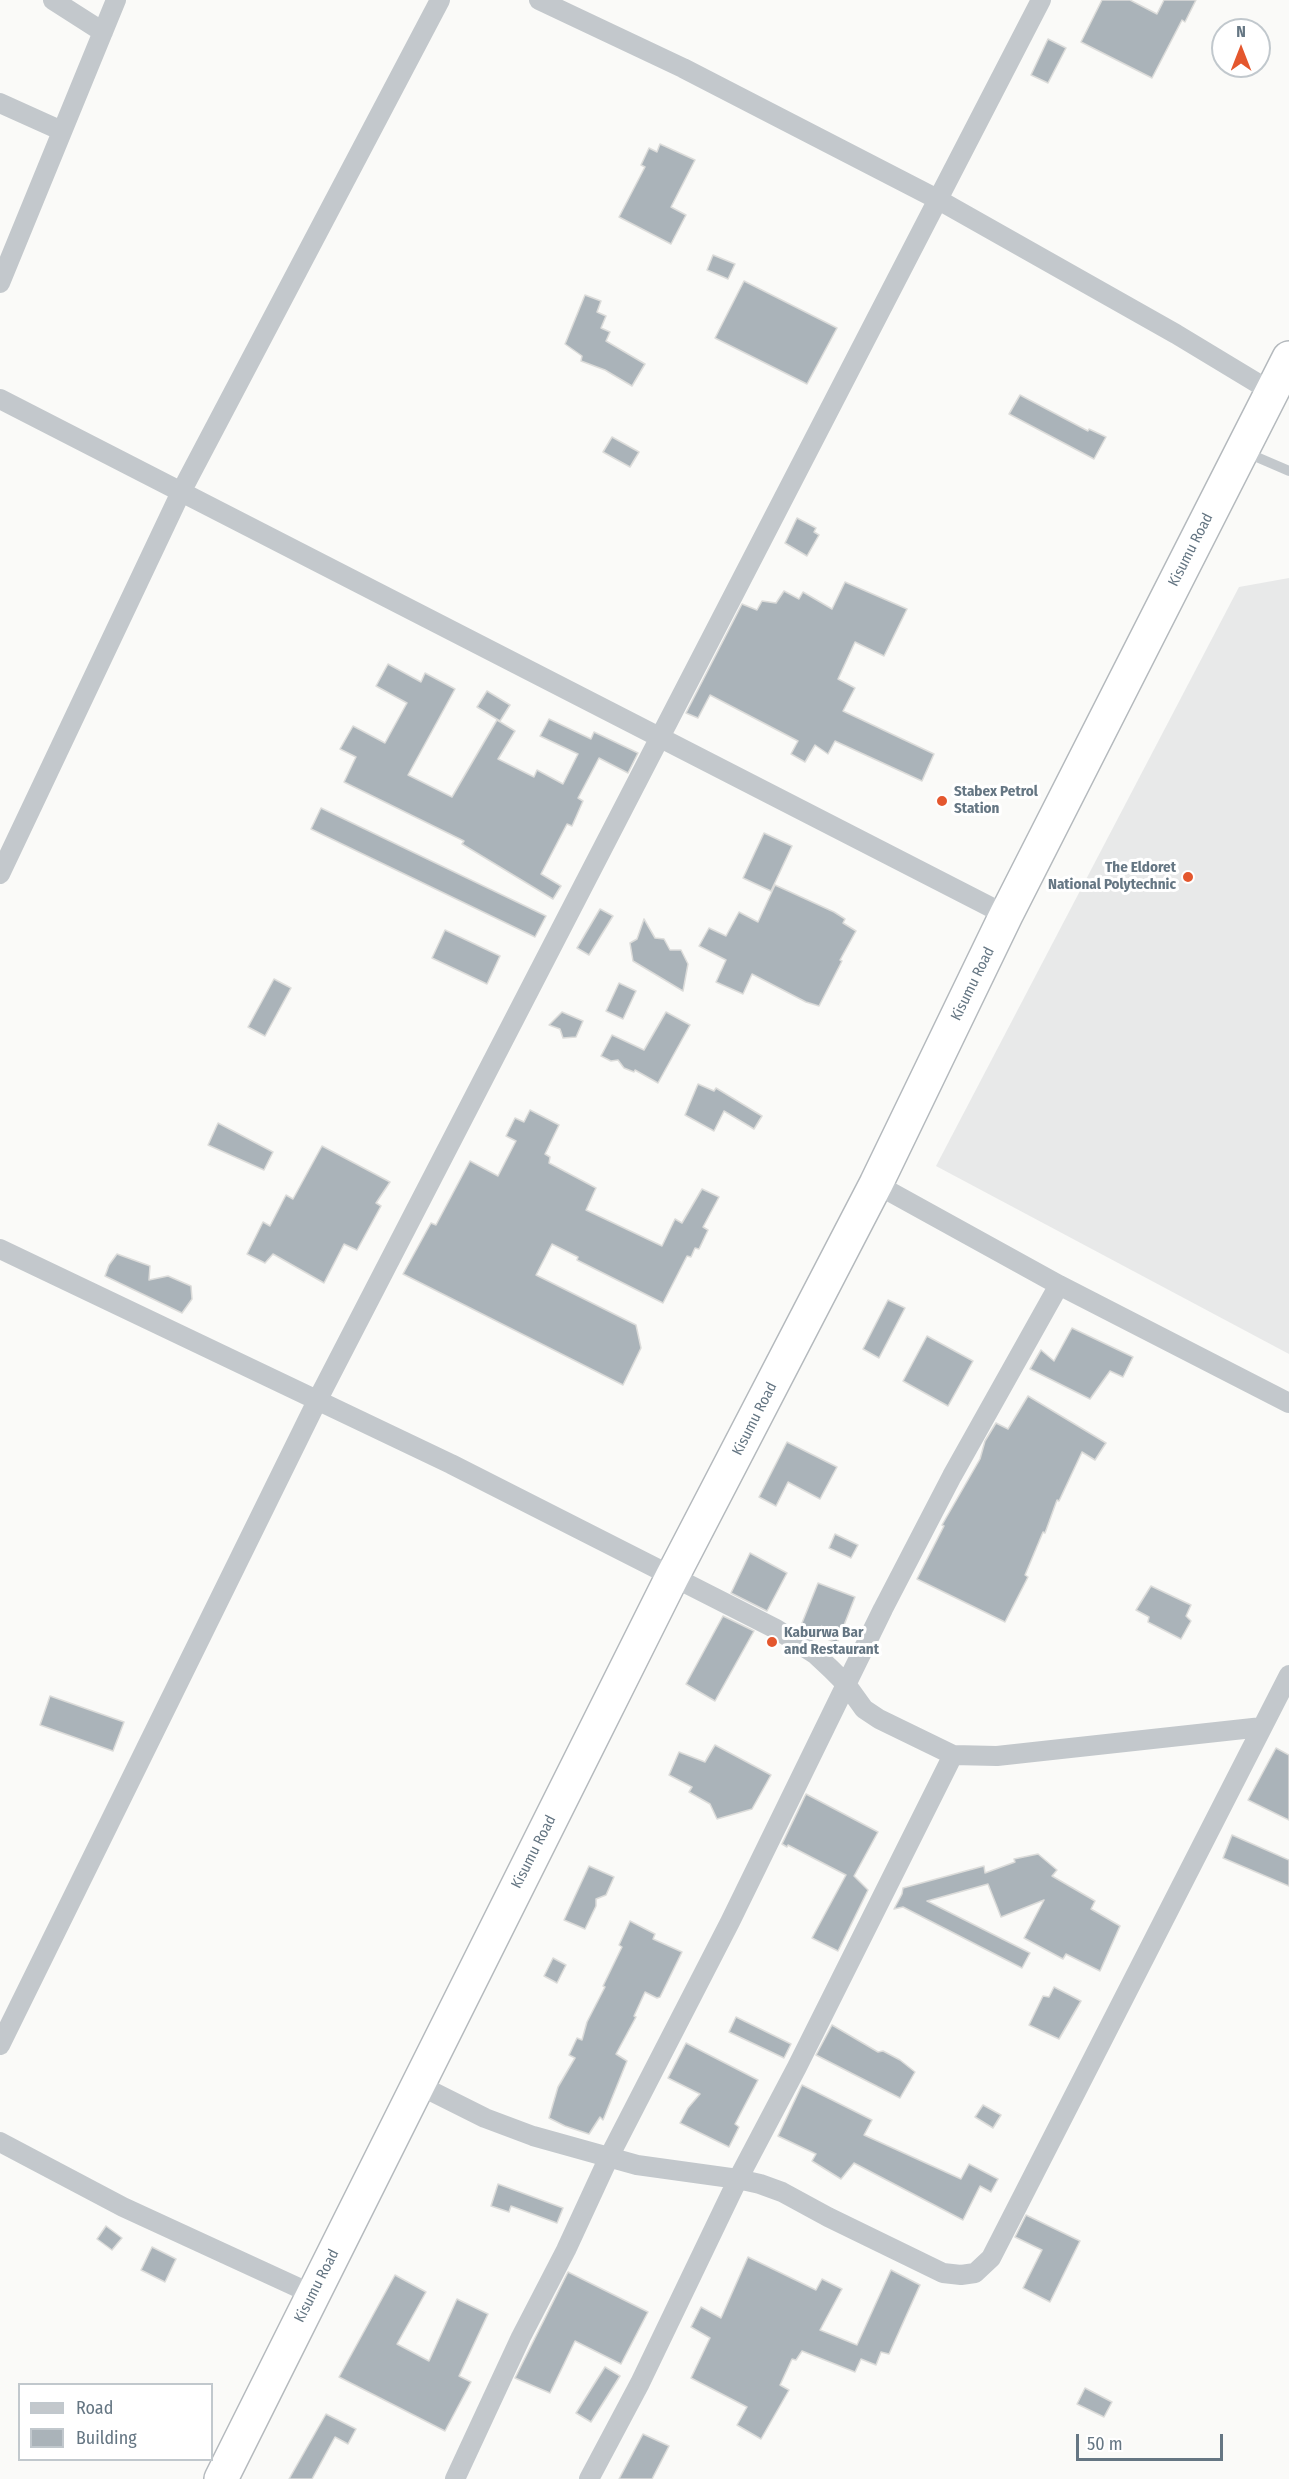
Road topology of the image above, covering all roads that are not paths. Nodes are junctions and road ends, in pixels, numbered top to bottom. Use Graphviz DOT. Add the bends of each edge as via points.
graph roads {
  1 [pos="53,0"];
  2 [pos="116,0"];
  3 [pos="440,0"];
  4 [pos="539,0"];
  5 [pos="1041,0"];
  6 [pos="103,32"];
  7 [pos="0,103"];
  8 [pos="62,131"];
  9 [pos="937,199"];
  10 [pos="0,284"];
  11 [pos="1289,358"];
  12 [pos="1272,392"];
  13 [pos="0,399"];
  14 [pos="1242,451"];
  15 [pos="1289,471"];
  16 [pos="181,492"];
  17 [pos="658,738"];
  18 [pos="0,874"];
  19 [pos="1006,915"];
  20 [pos="876,1184"];
  21 [pos="0,1249"];
  22 [pos="1059,1285"];
  23 [pos="318,1399"];
  24 [pos="1289,1403"];
  25 [pos="672,1577"];
  26 [pos="1289,1674"];
  27 [pos="846,1684"];
  28 [pos="1262,1727"];
  29 [pos="953,1755"];
  30 [pos="0,2045"];
  31 [pos="419,2085"];
  32 [pos="0,2142"];
  33 [pos="609,2157"];
  34 [pos="738,2179"];
  35 [pos="312,2294"];
  36 [pos="221,2479"];
  37 [pos="454,2479"];
  38 [pos="589,2479"];
  1 -- 6 [label="street"];
  2 -- 6 [label="street"];
  3 -- 16 [label="street"];
  4 -- 9 [label="street" via="683,68"];
  5 -- 9 [label="street"];
  6 -- 8 [label="street"];
  7 -- 8 [label="street"];
  8 -- 10 [label="street"];
  9 -- 12 [label="street"];
  9 -- 17 [label="street"];
  11 -- 12 [label="highway, Kisumu Road"];
  12 -- 14 [label="highway, Kisumu Road"];
  13 -- 16 [label="street"];
  14 -- 15 [label="lane"];
  14 -- 19 [label="highway, Kisumu Road"];
  16 -- 17 [label="street"];
  16 -- 18 [label="street"];
  17 -- 19 [label="street"];
  17 -- 23 [label="street"];
  19 -- 20 [label="highway, Kisumu Road"];
  20 -- 22 [label="street"];
  20 -- 25 [label="highway, Kisumu Road"];
  21 -- 23 [label="street"];
  22 -- 24 [label="street"];
  22 -- 27 [label="street" via="952,1476"];
  23 -- 25 [label="street"];
  23 -- 30 [label="street"];
  25 -- 27 [label="street" via="776,1629 814,1654"];
  25 -- 31 [label="highway, Kisumu Road"];
  26 -- 28 [label="street"];
  27 -- 29 [label="street" via="864,1709 879,1719"];
  27 -- 33 [label="street"];
  28 -- 29 [label="street" via="997,1756"];
  28 -- 34 [label="street" via="984,2267 962,2276 943,2272 782,2192"];
  29 -- 34 [label="street"];
  31 -- 33 [label="street" via="509,2129"];
  31 -- 35 [label="highway, Kisumu Road"];
  32 -- 35 [label="street" via="123,2207"];
  33 -- 34 [label="street" via="659,2169"];
  33 -- 37 [label="street"];
  34 -- 38 [label="street"];
  35 -- 36 [label="highway, Kisumu Road"];
}
